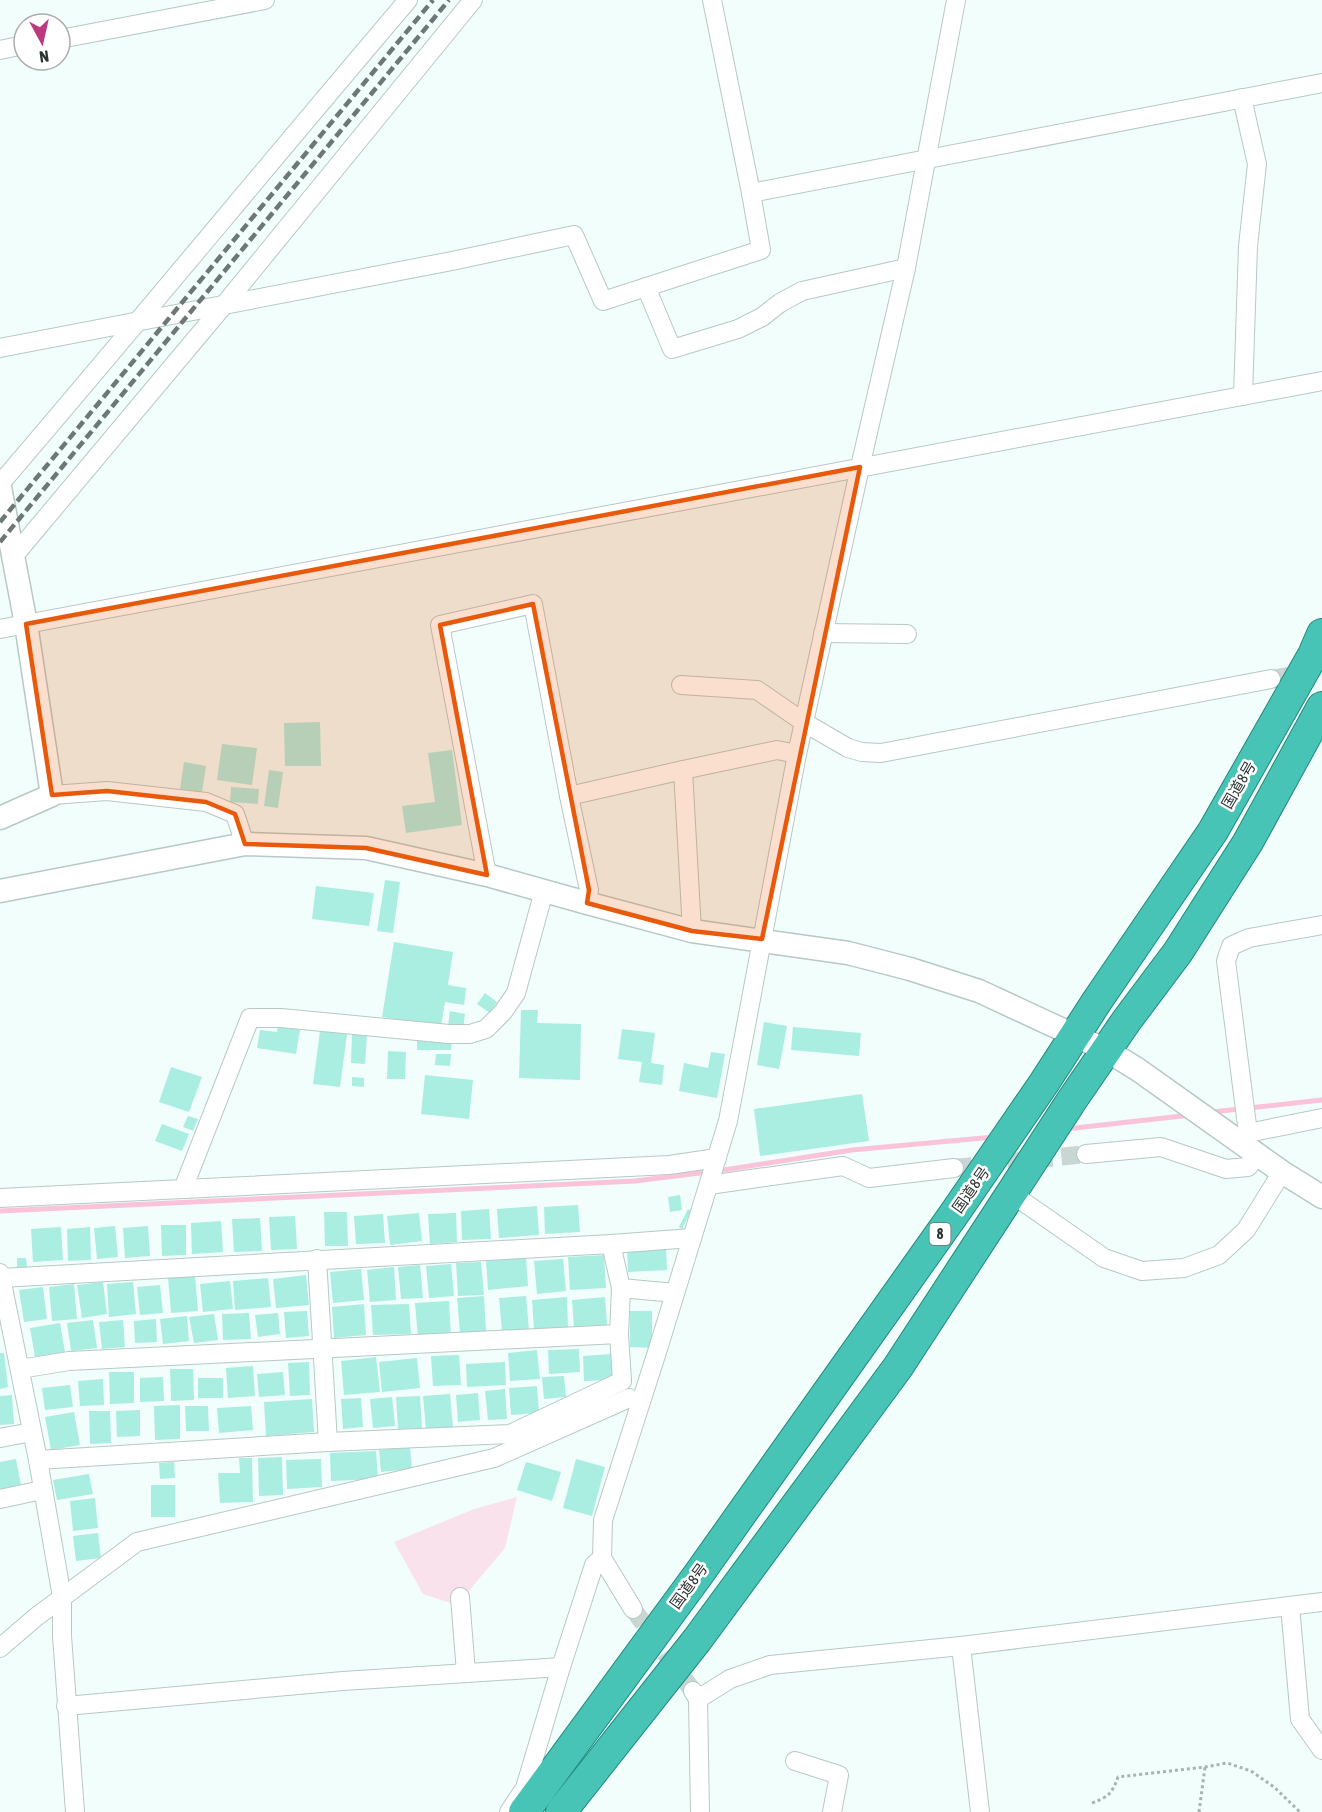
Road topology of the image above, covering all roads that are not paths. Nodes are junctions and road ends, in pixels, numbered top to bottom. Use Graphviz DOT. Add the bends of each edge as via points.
graph roads {
  1 [pos="265,0"];
  2 [pos="408,0"];
  3 [pos="473,0"];
  4 [pos="712,0"];
  5 [pos="957,0"];
  6 [pos="72,37"];
  7 [pos="1322,83"];
  8 [pos="1242,98"];
  9 [pos="926,159"];
  10 [pos="752,193"];
  11 [pos="906,268"];
  12 [pos="646,287"];
  13 [pos="224,304"];
  14 [pos="140,321"];
  15 [pos="0,348"];
  16 [pos="1322,381"];
  17 [pos="1243,396"];
  18 [pos="860,467"];
  19 [pos="0,486"];
  20 [pos="13,556"];
  21 [pos="26,624"];
  22 [pos="0,629"];
  23 [pos="823,633"];
  24 [pos="907,634"];
  25 [pos="1322,634"];
  26 [pos="1271,679"];
  27 [pos="681,685"];
  28 [pos="1322,707"];
  29 [pos="805,723"];
  30 [pos="797,754"];
  31 [pos="683,771"];
  32 [pos="52,795"];
  33 [pos="569,796"];
  34 [pos="0,819"];
  35 [pos="244,844"];
  36 [pos="487,875"];
  37 [pos="0,891"];
  38 [pos="544,891"];
  39 [pos="587,903"];
  40 [pos="1322,924"];
  41 [pos="693,930"];
  42 [pos="762,939"];
  43 [pos="1076,1036"];
  44 [pos="1106,1050"];
  45 [pos="1322,1118"];
  46 [pos="1249,1143"];
  47 [pos="1086,1154"];
  48 [pos="717,1158"];
  49 [pos="954,1168"];
  50 [pos="1282,1172"];
  51 [pos="709,1185"];
  52 [pos="183,1189"];
  53 [pos="1012,1194"];
  54 [pos="1322,1197"];
  55 [pos="0,1198"];
  56 [pos="692,1238"];
  57 [pos="611,1244"];
  58 [pos="317,1259"];
  59 [pos="0,1276"];
  60 [pos="621,1288"];
  61 [pos="675,1293"];
  62 [pos="619,1334"];
  63 [pos="322,1349"];
  64 [pos="20,1369"];
  65 [pos="629,1398"];
  66 [pos="32,1432"];
  67 [pos="0,1438"];
  68 [pos="328,1442"];
  69 [pos="38,1460"];
  70 [pos="42,1490"];
  71 [pos="0,1499"];
  72 [pos="602,1558"];
  73 [pos="62,1597"];
  74 [pos="460,1597"];
  75 [pos="1322,1602"];
  76 [pos="1290,1606"];
  77 [pos="633,1609"];
  78 [pos="961,1646"];
  79 [pos="0,1648"];
  80 [pos="561,1667"];
  81 [pos="466,1673"];
  82 [pos="66,1706"];
  83 [pos="1322,1750"];
  84 [pos="795,1761"];
  85 [pos="75,1812"];
  86 [pos="509,1812"];
  87 [pos="524,1812"];
  88 [pos="561,1812"];
  89 [pos="700,1812"];
  90 [pos="832,1812"];
  91 [pos="980,1812"];
  1 -- 6 [label="street"];
  2 -- 14 [label="street"];
  3 -- 13 [label="street"];
  4 -- 10 [label="street"];
  5 -- 9 [label="street"];
  7 -- 8 [label="street"];
  8 -- 9 [label="street"];
  8 -- 17 [label="street" via="1257,164 1248,246"];
  9 -- 10 [label="street"];
  9 -- 11 [label="street"];
  10 -- 12 [label="street" via="761,250"];
  11 -- 12 [label="street" via="802,291 738,329 672,349"];
  11 -- 18 [label="street"];
  12 -- 13 [label="street" via="603,301 574,235"];
  13 -- 14 [label="street"];
  13 -- 20 [label="street"];
  14 -- 15 [label="street"];
  14 -- 19 [label="street"];
  16 -- 17 [label="street"];
  17 -- 18 [label="street"];
  18 -- 21 [label="street"];
  18 -- 23 [label="street"];
  19 -- 20 [label="street"];
  20 -- 21 [label="street"];
  21 -- 22 [label="street"];
  21 -- 32 [label="street"];
  23 -- 24 [label="street"];
  23 -- 29 [label="street"];
  25 -- 43 [label="highway, 国道8号 / 8" via="1213,831"];
  26 -- 29 [label="street" via="881,753 848,748"];
  27 -- 29 [label="street" via="757,690"];
  28 -- 44 [label="highway" via="1242,852 1178,952"];
  29 -- 30 [label="street"];
  30 -- 31 [label="street" via="777,750"];
  30 -- 42 [label="street"];
  31 -- 33 [label="street"];
  31 -- 41 [label="street"];
  32 -- 34 [label="street"];
  32 -- 35 [label="street" via="107,791 206,802 235,814"];
  33 -- 36 [label="street" via="533,604 440,625"];
  33 -- 39 [label="street" via="589,890"];
  35 -- 36 [label="street" via="366,848"];
  35 -- 37 [label="street"];
  36 -- 38 [label="street"];
  38 -- 39 [label="street"];
  38 -- 52 [label="street" via="516,993 486,1029 449,1034 250,1018"];
  39 -- 41 [label="street"];
  40 -- 46 [label="street" via="1249,938 1231,946 1226,961"];
  41 -- 42 [label="street"];
  42 -- 43 [label="street" via="848,953 910,969 979,991"];
  42 -- 48 [label="street" via="728,1121"];
  43 -- 44 [label="street"];
  43 -- 87 [label="highway, 国道8号 / 8" via="705,1565"];
  44 -- 46 [label="street"];
  44 -- 53 [label="highway"];
  45 -- 46 [label="street"];
  46 -- 47 [label="street" via="1248,1167 1226,1169 1161,1147"];
  46 -- 50 [label="street"];
  48 -- 51 [label="street"];
  48 -- 52 [label="street" via="669,1165"];
  49 -- 51 [label="street" via="869,1178 843,1166"];
  50 -- 53 [label="street" via="1246,1230 1219,1255 1184,1268 1142,1271 1104,1258"];
  50 -- 54 [label="street"];
  51 -- 56 [label="street"];
  52 -- 55 [label="street"];
  53 -- 88 [label="highway" via="898,1367 697,1640"];
  56 -- 57 [label="street"];
  56 -- 61 [label="street"];
  57 -- 58 [label="street"];
  57 -- 60 [label="street"];
  58 -- 59 [label="street"];
  58 -- 63 [label="street"];
  59 -- 64 [label="street"];
  60 -- 61 [label="street"];
  60 -- 62 [label="street"];
  61 -- 72 [label="street" via="603,1520"];
  62 -- 63 [label="street"];
  62 -- 68 [label="street" via="622,1382 510,1434"];
  63 -- 64 [label="street" via="69,1361"];
  63 -- 68 [label="street"];
  64 -- 66 [label="street"];
  65 -- 73 [label="street" via="494,1458 137,1542"];
  66 -- 67 [label="street"];
  66 -- 69 [label="street"];
  68 -- 69 [label="street"];
  69 -- 70 [label="street"];
  70 -- 71 [label="street"];
  70 -- 73 [label="street"];
  72 -- 77 [label="street"];
  72 -- 80 [label="street" via="594,1565"];
  73 -- 79 [label="street"];
  73 -- 82 [label="street"];
  74 -- 81 [label="street"];
  75 -- 76 [label="street"];
  76 -- 78 [label="street"];
  76 -- 83 [label="street" via="1300,1719"];
  78 -- 89 [label="street" via="770,1665 696,1695"];
  78 -- 91 [label="street"];
  80 -- 81 [label="street"];
  80 -- 86 [label="street" via="525,1788"];
  81 -- 82 [label="street"];
  82 -- 85 [label="street"];
  84 -- 90 [label="street" via="839,1775"];
}
